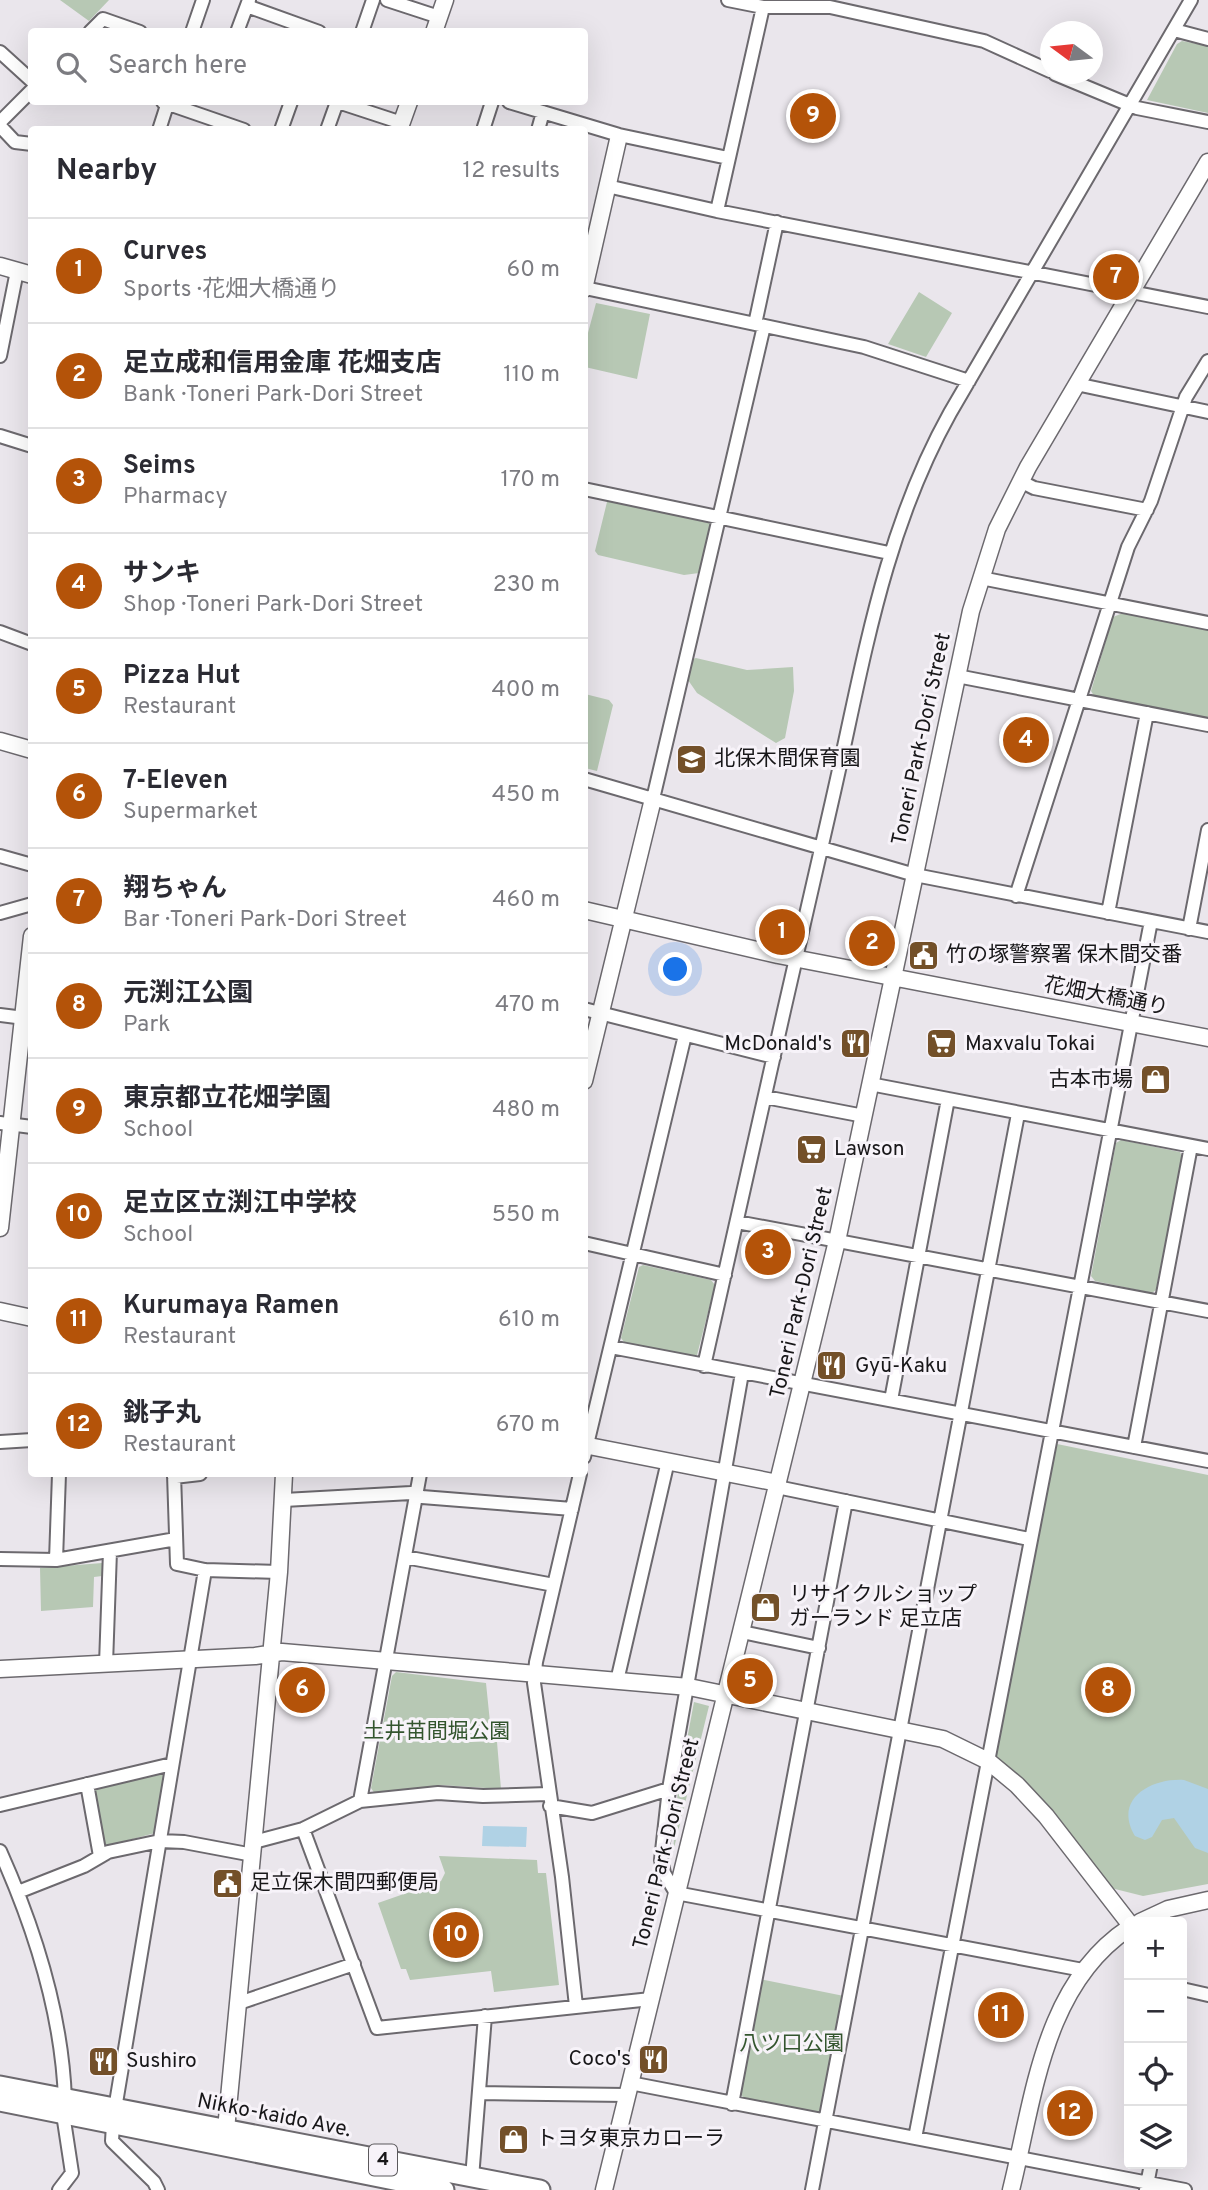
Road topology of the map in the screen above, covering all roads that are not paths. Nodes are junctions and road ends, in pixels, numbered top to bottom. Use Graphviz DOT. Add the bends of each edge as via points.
graph roads {
  1 [pos="203,0"];
  2 [pos="373,0"];
  3 [pos="387,0"];
  4 [pos="445,0"];
  5 [pos="728,0"];
  6 [pos="1191,0"];
  7 [pos="248,3"];
  8 [pos="831,4"];
  9 [pos="763,7"];
  10 [pos="436,24"];
  11 [pos="94,28"];
  12 [pos="129,28"];
  13 [pos="192,28"];
  14 [pos="239,28"];
  15 [pos="309,28"];
  16 [pos="363,28"];
  17 [pos="1174,30"];
  18 [pos="1208,39"];
  19 [pos="0,52"];
  20 [pos="1040,66"];
  21 [pos="28,77"];
  22 [pos="1081,84"];
  23 [pos="28,94"];
  24 [pos="1129,103"];
  25 [pos="165,105"];
  26 [pos="174,105"];
  27 [pos="290,105"];
  28 [pos="336,105"];
  29 [pos="345,105"];
  30 [pos="408,105"];
  31 [pos="491,105"];
  32 [pos="519,105"];
  33 [pos="543,112"];
  34 [pos="1208,122"];
  35 [pos="0,124"];
  36 [pos="160,126"];
  37 [pos="232,126"];
  38 [pos="282,126"];
  39 [pos="328,126"];
  40 [pos="400,126"];
  41 [pos="484,126"];
  42 [pos="539,126"];
  43 [pos="583,126"];
  44 [pos="588,128"];
  45 [pos="618,138"];
  46 [pos="28,144"];
  47 [pos="728,159"];
  48 [pos="1208,162"];
  49 [pos="607,187"];
  50 [pos="716,211"];
  51 [pos="777,222"];
  52 [pos="591,226"];
  53 [pos="588,257"];
  54 [pos="0,266"];
  55 [pos="1032,272"];
  56 [pos="24,273"];
  57 [pos="588,289"];
  58 [pos="1131,291"];
  59 [pos="1208,307"];
  60 [pos="760,325"];
  61 [pos="0,356"];
  62 [pos="1208,360"];
  63 [pos="969,381"];
  64 [pos="1076,384"];
  65 [pos="1182,407"];
  66 [pos="1208,412"];
  67 [pos="0,436"];
  68 [pos="28,445"];
  69 [pos="1020,481"];
  70 [pos="588,490"];
  71 [pos="1147,510"];
  72 [pos="721,518"];
  73 [pos="889,553"];
  74 [pos="981,578"];
  75 [pos="1111,604"];
  76 [pos="1208,623"];
  77 [pos="0,632"];
  78 [pos="28,642"];
  79 [pos="957,676"];
  80 [pos="1079,700"];
  81 [pos="1147,713"];
  82 [pos="1208,725"];
  83 [pos="0,741"];
  84 [pos="28,749"];
  85 [pos="588,780"];
  86 [pos="653,799"];
  87 [pos="1208,830"];
  88 [pos="821,848"];
  89 [pos="0,856"];
  90 [pos="28,863"];
  91 [pos="915,875"];
  92 [pos="1016,896"];
  93 [pos="28,905"];
  94 [pos="588,911"];
  95 [pos="0,913"];
  96 [pos="1108,913"];
  97 [pos="623,920"];
  98 [pos="1151,921"];
  99 [pos="1189,929"];
  100 [pos="1208,932"];
  101 [pos="797,959"];
  102 [pos="893,977"];
  103 [pos="28,1001"];
  104 [pos="588,1010"];
  105 [pos="601,1013"];
  106 [pos="0,1015"];
  107 [pos="27,1019"];
  108 [pos="1131,1023"];
  109 [pos="685,1035"];
  110 [pos="1208,1038"];
  111 [pos="774,1057"];
  112 [pos="588,1065"];
  113 [pos="870,1084"];
  114 [pos="765,1097"];
  115 [pos="948,1099"];
  116 [pos="1018,1114"];
  117 [pos="864,1116"];
  118 [pos="5,1124"];
  119 [pos="28,1127"];
  120 [pos="1110,1130"];
  121 [pos="1191,1146"];
  122 [pos="1208,1149"];
  123 [pos="3,1173"];
  124 [pos="737,1222"];
  125 [pos="0,1228"];
  126 [pos="837,1241"];
  127 [pos="588,1244"];
  128 [pos="633,1253"];
  129 [pos="918,1257"];
  130 [pos="988,1270"];
  131 [pos="725,1275"];
  132 [pos="1081,1286"];
  133 [pos="1160,1302"];
  134 [pos="0,1311"];
  135 [pos="1208,1311"];
  136 [pos="28,1317"];
  137 [pos="611,1347"];
  138 [pos="704,1366"];
  139 [pos="743,1373"];
  140 [pos="803,1384"];
  141 [pos="891,1400"];
  142 [pos="960,1413"];
  143 [pos="1051,1431"];
  144 [pos="588,1437"];
  145 [pos="28,1440"];
  146 [pos="0,1443"];
  147 [pos="1134,1447"];
  148 [pos="588,1449"];
  149 [pos="668,1461"];
  150 [pos="1208,1461"];
  151 [pos="726,1471"];
  152 [pos="59,1477"];
  153 [pos="174,1477"];
  154 [pos="284,1477"];
  155 [pos="419,1477"];
  156 [pos="579,1477"];
  157 [pos="778,1485"];
  158 [pos="416,1494"];
  159 [pos="284,1500"];
  160 [pos="846,1501"];
  161 [pos="572,1509"];
  162 [pos="939,1518"];
  163 [pos="176,1539"];
  164 [pos="1029,1539"];
  165 [pos="110,1551"];
  166 [pos="405,1558"];
  167 [pos="0,1559"];
  168 [pos="56,1560"];
  169 [pos="205,1570"];
  170 [pos="279,1572"];
  171 [pos="554,1585"];
  172 [pos="741,1632"];
  173 [pos="819,1648"];
  174 [pos="271,1654"];
  175 [pos="191,1660"];
  176 [pos="385,1661"];
  177 [pos="106,1664"];
  178 [pos="0,1669"];
  179 [pos="534,1675"];
  180 [pos="617,1681"];
  181 [pos="689,1687"];
  182 [pos="726,1693"];
  183 [pos="807,1709"];
  184 [pos="900,1728"];
  185 [pos="988,1761"];
  186 [pos="172,1765"];
  187 [pos="87,1784"];
  188 [pos="669,1789"];
  189 [pos="549,1800"];
  190 [pos="360,1801"];
  191 [pos="0,1805"];
  192 [pos="303,1829"];
  193 [pos="160,1841"];
  194 [pos="253,1849"];
  195 [pos="0,1851"];
  196 [pos="100,1856"];
  197 [pos="5,1874"];
  198 [pos="18,1892"];
  199 [pos="677,1893"];
  200 [pos="1208,1900"];
  201 [pos="769,1911"];
  202 [pos="1151,1917"];
  203 [pos="1124,1919"];
  204 [pos="861,1928"];
  205 [pos="1124,1930"];
  206 [pos="950,1945"];
  207 [pos="354,1964"];
  208 [pos="1083,1970"];
  209 [pos="1187,1993"];
  210 [pos="1208,1995"];
  211 [pos="651,1999"];
  212 [pos="239,2003"];
  213 [pos="576,2006"];
  214 [pos="485,2016"];
  215 [pos="0,2086"];
  216 [pos="628,2089"];
  217 [pos="479,2094"];
  218 [pos="0,2101"];
  219 [pos="732,2104"];
  220 [pos="64,2107"];
  221 [pos="114,2117"];
  222 [pos="826,2121"];
  223 [pos="225,2138"];
  224 [pos="915,2138"];
  225 [pos="1019,2159"];
  226 [pos="472,2178"];
  227 [pos="395,2186"];
  228 [pos="1147,2186"];
  229 [pos="59,2190"];
  230 [pos="158,2190"];
  231 [pos="444,2190"];
  232 [pos="540,2190"];
  233 [pos="604,2190"];
  234 [pos="812,2190"];
  235 [pos="1011,2190"];
  236 [pos="1185,2190"];
  1 -- 13 [label="street"];
  2 -- 16 [label="street"];
  3 -- 10 [label="street"];
  4 -- 10 [label="street"];
  5 -- 9 [label="street"];
  6 -- 17 [label="street"];
  7 -- 14 [label="street"];
  7 -- 15 [label="street"];
  8 -- 9 [label="street"];
  8 -- 20 [label="street" via="984,41"];
  9 -- 47 [label="street"];
  11 -- 12 [label="street" via="103,19"];
  17 -- 18 [label="street"];
  17 -- 24 [label="street"];
  19 -- 21 [label="street"];
  22 -- 24 [label="street"];
  23 -- 35 [label="street"];
  24 -- 34 [label="street"];
  24 -- 55 [label="street"];
  25 -- 36 [label="street"];
  26 -- 37 [label="street"];
  27 -- 38 [label="street"];
  28 -- 39 [label="street"];
  29 -- 40 [label="street"];
  30 -- 40 [label="street"];
  31 -- 41 [label="street"];
  32 -- 33 [label="street"];
  33 -- 42 [label="street"];
  33 -- 43 [label="street"];
  35 -- 46 [label="street" via="15,142"];
  44 -- 45 [label="street"];
  45 -- 47 [label="street"];
  45 -- 49 [label="street"];
  47 -- 50 [label="street"];
  48 -- 58 [label="street, Toneri Park-Dori Street"];
  49 -- 50 [label="street"];
  49 -- 52 [label="street"];
  50 -- 51 [label="street"];
  51 -- 55 [label="street"];
  51 -- 60 [label="street"];
  52 -- 53 [label="street"];
  54 -- 56 [label="street"];
  55 -- 58 [label="street"];
  55 -- 63 [label="street"];
  56 -- 61 [label="street"];
  57 -- 60 [label="street"];
  58 -- 59 [label="street"];
  58 -- 64 [label="street, Toneri Park-Dori Street"];
  60 -- 63 [label="street" via="872,349"];
  60 -- 72 [label="street"];
  62 -- 65 [label="street"];
  63 -- 73 [label="street" via="922,467"];
  64 -- 65 [label="street"];
  64 -- 69 [label="street, Toneri Park-Dori Street"];
  65 -- 66 [label="street"];
  65 -- 71 [label="street"];
  67 -- 68 [label="street"];
  69 -- 71 [label="street" via="1034,488"];
  69 -- 74 [label="street, Toneri Park-Dori Street"];
  70 -- 72 [label="street"];
  71 -- 75 [label="street" via="1128,547"];
  72 -- 73 [label="street"];
  72 -- 86 [label="street"];
  73 -- 88 [label="street"];
  74 -- 75 [label="street"];
  74 -- 79 [label="street, Toneri Park-Dori Street"];
  75 -- 76 [label="street"];
  75 -- 80 [label="street"];
  77 -- 78 [label="street"];
  79 -- 80 [label="street"];
  79 -- 91 [label="street, Toneri Park-Dori Street"];
  80 -- 81 [label="street"];
  80 -- 92 [label="street"];
  81 -- 82 [label="street"];
  81 -- 96 [label="street"];
  83 -- 84 [label="street"];
  85 -- 86 [label="street"];
  86 -- 88 [label="street"];
  86 -- 97 [label="street"];
  87 -- 99 [label="street"];
  88 -- 91 [label="street"];
  88 -- 101 [label="street"];
  89 -- 90 [label="street"];
  91 -- 92 [label="street"];
  91 -- 102 [label="street, Toneri Park-Dori Street"];
  92 -- 96 [label="street"];
  93 -- 95 [label="street"];
  94 -- 97 [label="street, 花畑大橋通り"];
  96 -- 98 [label="street"];
  97 -- 101 [label="street, 花畑大橋通り"];
  97 -- 105 [label="street"];
  98 -- 99 [label="street"];
  98 -- 108 [label="street"];
  99 -- 100 [label="street"];
  101 -- 102 [label="street, 花畑大橋通り"];
  101 -- 111 [label="street"];
  102 -- 108 [label="street, 花畑大橋通り"];
  102 -- 113 [label="street, Toneri Park-Dori Street"];
  103 -- 107 [label="street"];
  104 -- 105 [label="street"];
  105 -- 109 [label="street"];
  105 -- 112 [label="street"];
  106 -- 107 [label="street"];
  107 -- 118 [label="street"];
  108 -- 110 [label="street, 花畑大橋通り"];
  108 -- 120 [label="street"];
  109 -- 111 [label="street"];
  109 -- 128 [label="street"];
  111 -- 114 [label="street"];
  113 -- 115 [label="street"];
  113 -- 117 [label="street, Toneri Park-Dori Street"];
  114 -- 117 [label="street"];
  114 -- 124 [label="street"];
  115 -- 116 [label="street"];
  115 -- 129 [label="street"];
  116 -- 120 [label="street"];
  116 -- 130 [label="street"];
  117 -- 126 [label="street, Toneri Park-Dori Street"];
  118 -- 119 [label="street"];
  118 -- 123 [label="street"];
  120 -- 121 [label="street"];
  120 -- 132 [label="street"];
  121 -- 122 [label="street"];
  121 -- 133 [label="street"];
  123 -- 125 [label="street"];
  124 -- 126 [label="street"];
  124 -- 131 [label="street"];
  126 -- 129 [label="street"];
  126 -- 140 [label="street, Toneri Park-Dori Street"];
  127 -- 128 [label="street"];
  128 -- 131 [label="street"];
  128 -- 137 [label="street"];
  129 -- 130 [label="street"];
  129 -- 141 [label="street"];
  130 -- 132 [label="street"];
  130 -- 142 [label="street"];
  131 -- 138 [label="street"];
  132 -- 133 [label="street"];
  132 -- 143 [label="street"];
  133 -- 135 [label="street"];
  133 -- 147 [label="street"];
  134 -- 136 [label="street"];
  137 -- 138 [label="street"];
  137 -- 144 [label="street"];
  138 -- 139 [label="street"];
  139 -- 140 [label="street"];
  139 -- 151 [label="street"];
  140 -- 141 [label="street"];
  140 -- 157 [label="street, Toneri Park-Dori Street"];
  141 -- 142 [label="street"];
  142 -- 143 [label="street"];
  142 -- 162 [label="street"];
  143 -- 147 [label="street"];
  143 -- 164 [label="street"];
  145 -- 146 [label="street"];
  147 -- 150 [label="street"];
  148 -- 149 [label="street"];
  149 -- 151 [label="street"];
  149 -- 180 [label="street"];
  151 -- 157 [label="street"];
  151 -- 181 [label="street"];
  152 -- 168 [label="street"];
  153 -- 163 [label="street"];
  154 -- 159 [label="street"];
  155 -- 158 [label="street"];
  156 -- 161 [label="street"];
  157 -- 160 [label="street"];
  157 -- 172 [label="street, Toneri Park-Dori Street"];
  158 -- 159 [label="street"];
  158 -- 161 [label="street"];
  158 -- 166 [label="street"];
  159 -- 170 [label="street"];
  160 -- 162 [label="street"];
  160 -- 173 [label="street"];
  161 -- 171 [label="street"];
  162 -- 164 [label="street"];
  162 -- 184 [label="street"];
  163 -- 165 [label="street"];
  163 -- 169 [label="street" via="177,1564"];
  164 -- 185 [label="street"];
  165 -- 168 [label="street"];
  165 -- 177 [label="street"];
  166 -- 171 [label="street"];
  166 -- 176 [label="street"];
  167 -- 168 [label="street"];
  169 -- 170 [label="street"];
  169 -- 175 [label="street"];
  170 -- 174 [label="street"];
  171 -- 179 [label="street"];
  172 -- 173 [label="street"];
  172 -- 182 [label="street, Toneri Park-Dori Street"];
  173 -- 183 [label="street"];
  174 -- 175 [label="street"];
  174 -- 176 [label="street"];
  174 -- 194 [label="street"];
  175 -- 177 [label="street"];
  175 -- 186 [label="street"];
  176 -- 179 [label="street"];
  176 -- 190 [label="street"];
  177 -- 178 [label="street"];
  179 -- 180 [label="street"];
  179 -- 189 [label="street"];
  180 -- 181 [label="street"];
  181 -- 182 [label="street"];
  181 -- 188 [label="street"];
  182 -- 183 [label="street"];
  182 -- 199 [label="street, Toneri Park-Dori Street"];
  183 -- 184 [label="street"];
  183 -- 201 [label="street"];
  184 -- 185 [label="street" via="943,1739"];
  184 -- 204 [label="street"];
  185 -- 203 [label="street" via="1046,1816"];
  185 -- 206 [label="street"];
  186 -- 187 [label="street"];
  186 -- 193 [label="street"];
  187 -- 191 [label="street"];
  187 -- 196 [label="street"];
  188 -- 189 [label="street" via="592,1813"];
  188 -- 199 [label="street" via="661,1860"];
  189 -- 190 [label="street" via="438,1793"];
  189 -- 213 [label="street"];
  190 -- 192 [label="street"];
  192 -- 194 [label="street"];
  192 -- 207 [label="street"];
  193 -- 194 [label="street"];
  193 -- 196 [label="street"];
  193 -- 221 [label="street"];
  194 -- 212 [label="street"];
  195 -- 197 [label="street"];
  196 -- 198 [label="street"];
  197 -- 198 [label="street"];
  198 -- 220 [label="street" via="51,1993"];
  199 -- 201 [label="street"];
  199 -- 211 [label="street, Toneri Park-Dori Street"];
  200 -- 202 [label="street"];
  201 -- 204 [label="street"];
  201 -- 219 [label="street"];
  204 -- 206 [label="street"];
  204 -- 222 [label="street"];
  205 -- 208 [label="street"];
  206 -- 208 [label="street"];
  206 -- 224 [label="street"];
  207 -- 212 [label="street"];
  207 -- 214 [label="street" via="377,2028"];
  208 -- 225 [label="street" via="1052,2026"];
  209 -- 210 [label="street"];
  211 -- 213 [label="street"];
  211 -- 216 [label="street, Toneri Park-Dori Street"];
  212 -- 223 [label="street"];
  213 -- 214 [label="street"];
  214 -- 217 [label="street"];
  215 -- 220 [label="highway, Nikko-kaido Ave. / 4"];
  216 -- 217 [label="street"];
  216 -- 219 [label="street"];
  216 -- 233 [label="street, Toneri Park-Dori Street"];
  217 -- 226 [label="street"];
  218 -- 220 [label="highway, Nikko-kaido Ave. / 4"];
  219 -- 222 [label="street"];
  220 -- 221 [label="highway, Nikko-kaido Ave. / 4"];
  220 -- 229 [label="street" via="72,2173"];
  221 -- 223 [label="highway, Nikko-kaido Ave. / 4"];
  221 -- 230 [label="street" via="112,2141"];
  222 -- 224 [label="street"];
  222 -- 234 [label="street"];
  223 -- 226 [label="highway, Nikko-kaido Ave. / 4"];
  223 -- 227 [label="highway, Nikko-kaido Ave. / 4"];
  224 -- 225 [label="street"];
  225 -- 228 [label="street"];
  225 -- 235 [label="street"];
  226 -- 232 [label="highway, Nikko-kaido Ave. / 4"];
  227 -- 231 [label="highway, Nikko-kaido Ave. / 4"];
  228 -- 236 [label="street"];
}
